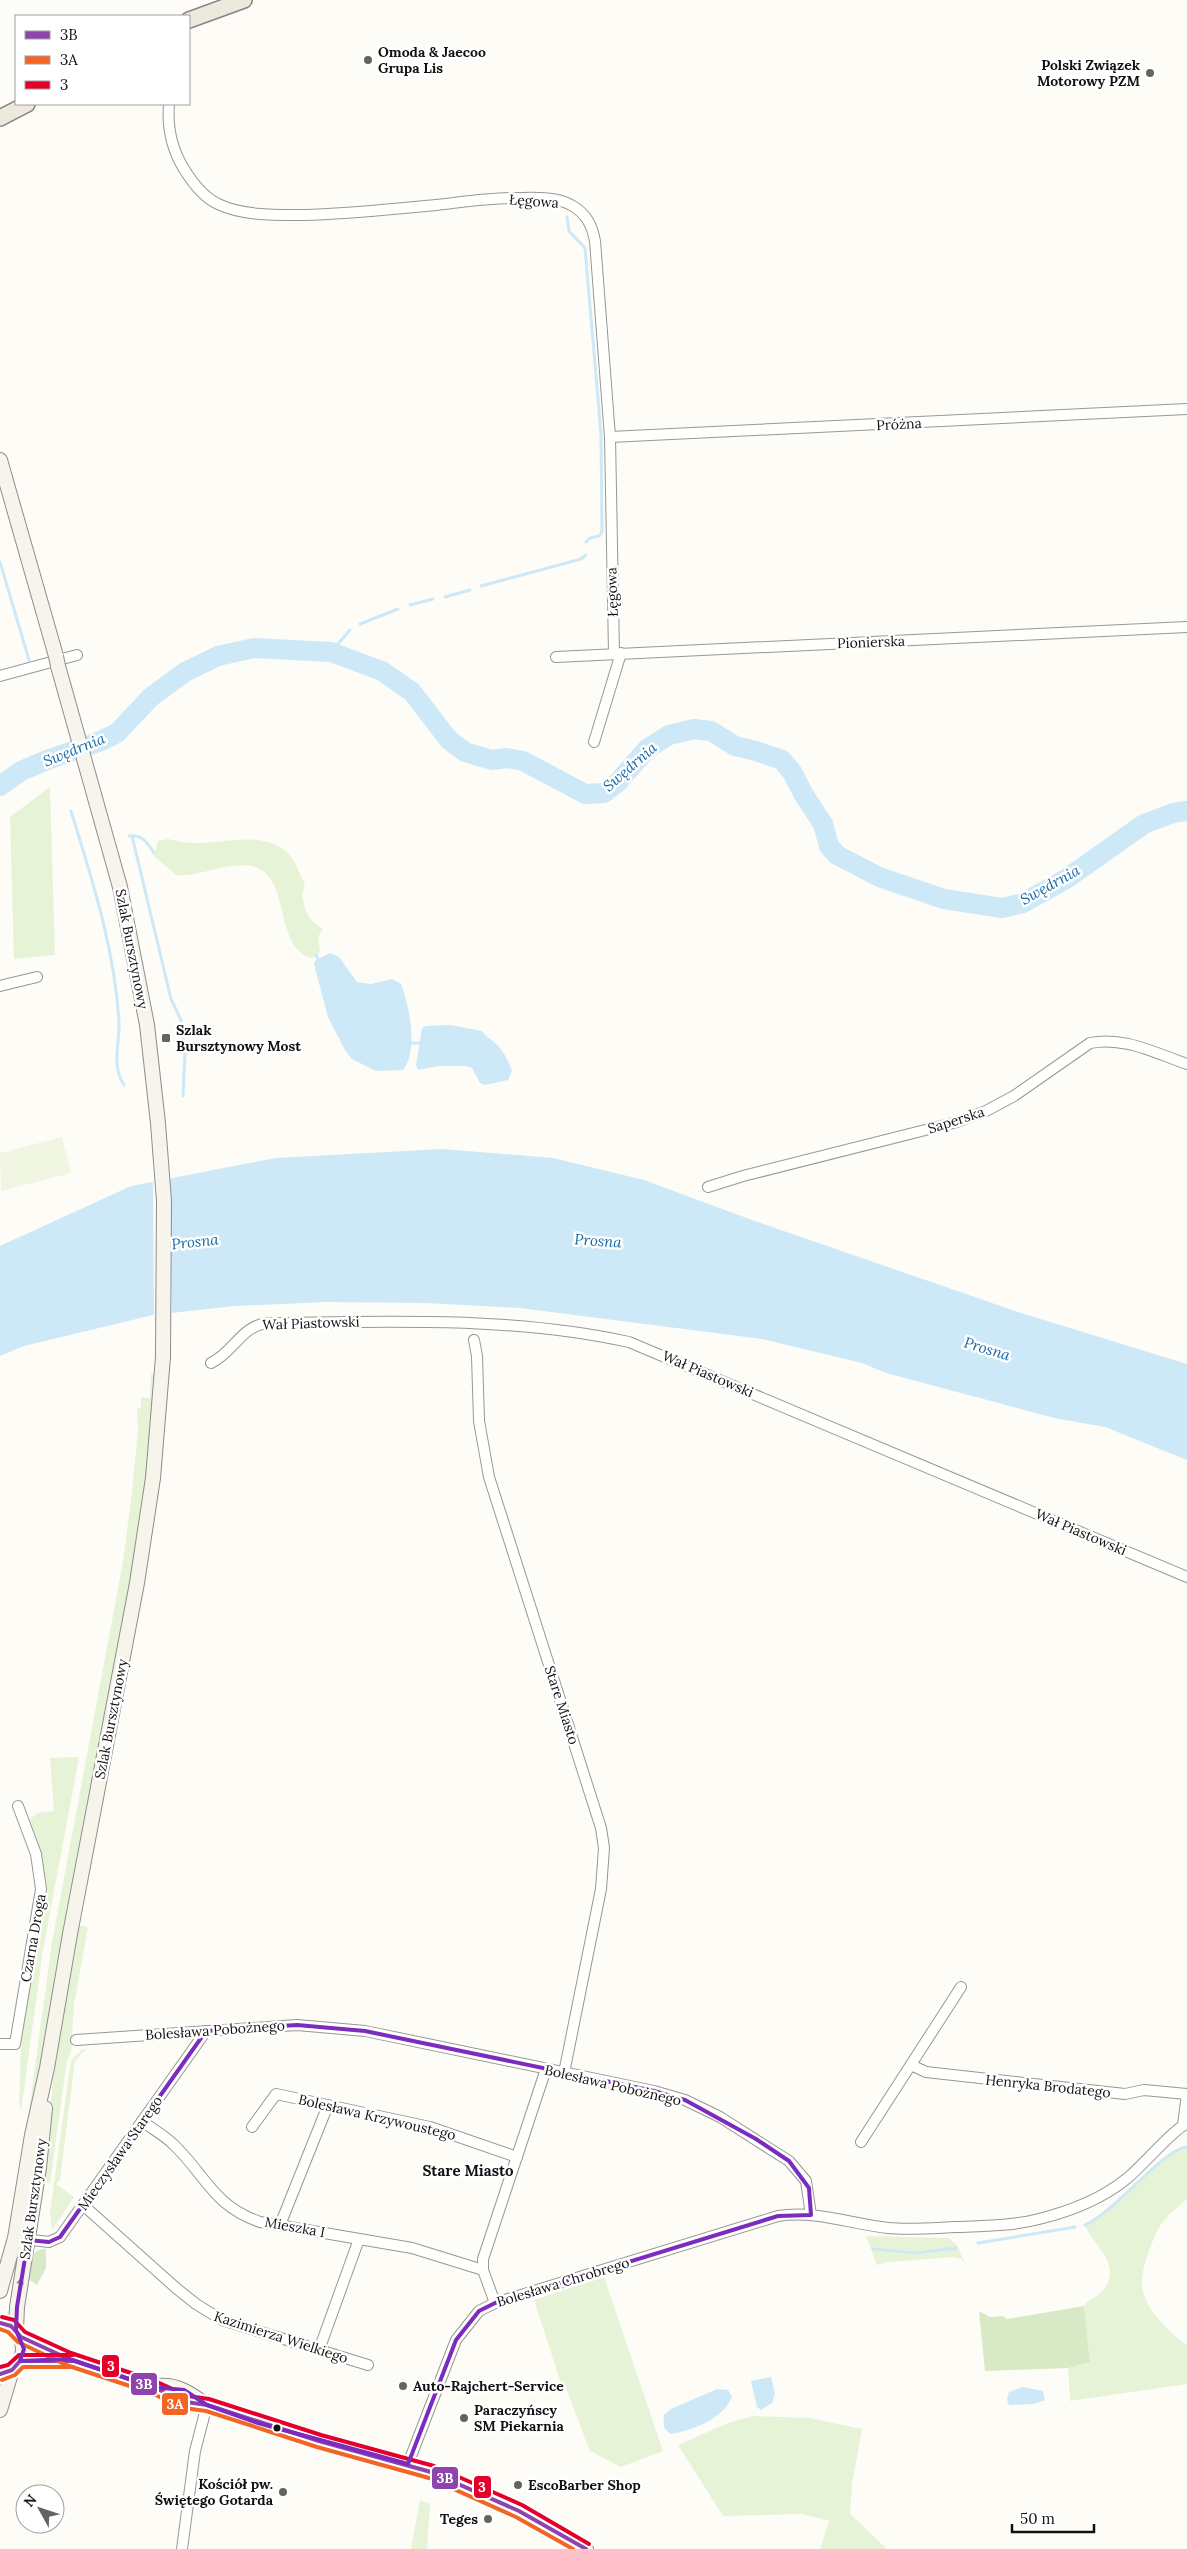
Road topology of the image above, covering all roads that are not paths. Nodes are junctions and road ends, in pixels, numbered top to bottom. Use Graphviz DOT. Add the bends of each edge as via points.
graph roads {
  1 [pos="244,0"];
  2 [pos="190,20"];
  3 [pos="25,105"];
  4 [pos="169,105"];
  5 [pos="0,118"];
  6 [pos="1187,409"];
  7 [pos="610,437"];
  8 [pos="0,460"];
  9 [pos="1187,627"];
  10 [pos="617,653"];
  11 [pos="77,655"];
  12 [pos="556,657"];
  13 [pos="0,676"];
  14 [pos="594,742"];
  15 [pos="37,977"];
  16 [pos="0,986"];
  17 [pos="1187,1064"];
  18 [pos="708,1187"];
  19 [pos="474,1340"];
  20 [pos="211,1364"];
  21 [pos="1187,1578"];
  22 [pos="18,1806"];
  23 [pos="960,1987"];
  24 [pos="206,2031"];
  25 [pos="76,2040"];
  26 [pos="0,2044"];
  27 [pos="911,2065"];
  28 [pos="546,2069"];
  29 [pos="564,2073"];
  30 [pos="1187,2094"];
  31 [pos="328,2105"];
  32 [pos="142,2121"];
  33 [pos="1185,2125"];
  34 [pos="252,2127"];
  35 [pos="861,2142"];
  36 [pos="517,2157"];
  37 [pos="83,2205"];
  38 [pos="811,2215"];
  39 [pos="280,2225"];
  40 [pos="22,2239"];
  41 [pos="359,2239"];
  42 [pos="483,2270"];
  43 [pos="0,2291"];
  44 [pos="495,2302"];
  45 [pos="0,2323"];
  46 [pos="19,2334"];
  47 [pos="319,2350"];
  48 [pos="68,2359"];
  49 [pos="368,2365"];
  50 [pos="11,2368"];
  51 [pos="207,2405"];
  52 [pos="0,2410"];
  53 [pos="408,2464"];
  54 [pos="182,2549"];
  55 [pos="586,2549"];
  1 -- 2 [label="main road"];
  3 -- 5 [label="main road"];
  4 -- 7 [label="street, Łęgowa" via="170,138 181,165 200,191 226,208 262,214 310,215 482,198 527,198 570,204 591,224 595,241"];
  6 -- 7 [label="street, Próżna"];
  7 -- 10 [label="street, Łęgowa"];
  8 -- 40 [label="main road, Szlak Bursztynowy" via="120,887 139,981 159,1129 165,1250 162,1363 152,1478 137,1583 70,1934 48,2068 32,2136"];
  9 -- 10 [label="street, Pionierska"];
  10 -- 12 [label="street, Pionierska"];
  10 -- 14 [label="street, Łęgowa"];
  11 -- 13 [label="street"];
  15 -- 16 [label="street"];
  17 -- 18 [label="street, Saperska" via="1121,1042 1104,1040 1090,1044 1014,1096 972,1117"];
  19 -- 29 [label="street, Stare Miasto" via="479,1421 489,1477 601,1828 604,1848 601,1889"];
  20 -- 21 [label="street, Wał Piastowski" via="227,1354 251,1327 268,1323 500,1325 605,1336 629,1342"];
  22 -- 26 [label="street, Czarna Droga" via="36,1854 42,1889 15,2044"];
  23 -- 27 [label="street"];
  24 -- 25 [label="street, Bolesława Pobożnego"];
  24 -- 28 [label="street, Bolesława Pobożnego" via="297,2025 330,2027 365,2031"];
  24 -- 32 [label="street, Mieczysława Starego"];
  27 -- 30 [label="street, Henryka Brodatego" via="926,2072 1126,2094 1144,2090"];
  27 -- 35 [label="street"];
  28 -- 29 [label="street, Bolesława Pobożnego"];
  28 -- 36 [label="street"];
  29 -- 38 [label="street, Bolesława Pobożnego" via="685,2100 720,2117 789,2160 806,2181"];
  30 -- 33 [label="street"];
  31 -- 34 [label="street, Bolesława Krzywoustego" via="276,2094"];
  31 -- 36 [label="street, Bolesława Krzywoustego" via="430,2127"];
  31 -- 39 [label="street"];
  32 -- 37 [label="street, Mieczysława Starego"];
  32 -- 39 [label="street, Mieszka I" via="172,2143 225,2204 247,2217"];
  33 -- 38 [label="street" via="1126,2180 1100,2197 1037,2220 1004,2225 912,2229"];
  36 -- 42 [label="street" via="483,2259"];
  37 -- 40 [label="street, Mieczysława Starego" via="60,2237 49,2242"];
  37 -- 47 [label="street, Kazimierza Wielkiego" via="209,2313"];
  38 -- 44 [label="street, Bolesława Chrobrego" via="778,2216"];
  39 -- 41 [label="street, Mieszka I"];
  40 -- 43 [label="main road, Szlak Bursztynowy"];
  46 -- 40 [label="main road, Szlak Bursztynowy, one-way" via="16,2307"];
  41 -- 42 [label="street, Mieszka I" via="432,2253"];
  41 -- 47 [label="street"];
  42 -- 44 [label="street"];
  44 -- 53 [label="street, Bolesława Chrobrego" via="479,2311 456,2340"];
  45 -- 46 [label="main road"];
  46 -- 48 [label="main road"];
  46 -- 50 [label="main road, Szlak Bursztynowy" via="24,2349"];
  47 -- 49 [label="street, Kazimierza Wielkiego"];
  48 -- 50 [label="main road"];
  48 -- 51 [label="main road" via="153,2387 186,2402"];
  50 -- 52 [label="main road"];
  51 -- 53 [label="main road" via="330,2445"];
  51 -- 54 [label="street" via="194,2458"];
  53 -- 55 [label="main road" via="519,2510"];
}
